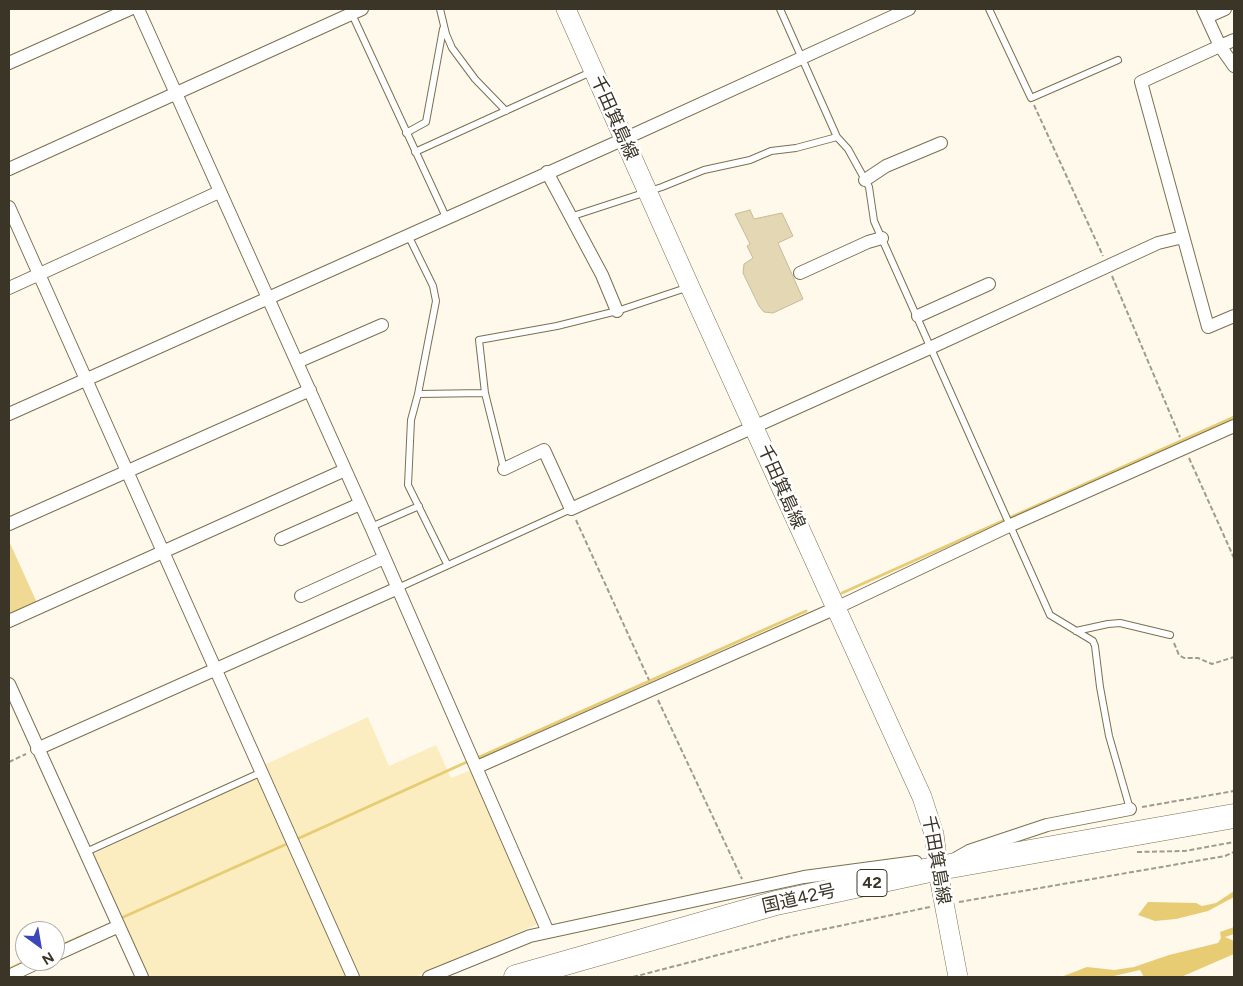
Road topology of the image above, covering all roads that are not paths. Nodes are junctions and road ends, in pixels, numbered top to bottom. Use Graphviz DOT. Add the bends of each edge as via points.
graph roads {
  1 [pos="130,9"];
  2 [pos="138,9"];
  3 [pos="440,9"];
  4 [pos="566,9"];
  5 [pos="780,9"];
  6 [pos="909,9"];
  7 [pos="988,9"];
  8 [pos="1225,9"];
  9 [pos="354,10"];
  10 [pos="1205,13"];
  11 [pos="444,26"];
  12 [pos="1234,40"];
  13 [pos="1220,46"];
  14 [pos="802,57"];
  15 [pos="1118,60"];
  16 [pos="9,63"];
  17 [pos="1234,66"];
  18 [pos="593,71"];
  19 [pos="176,93"];
  20 [pos="506,111"];
  21 [pos="406,132"];
  22 [pos="837,138"];
  23 [pos="624,139"];
  24 [pos="941,143"];
  25 [pos="415,152"];
  26 [pos="9,169"];
  27 [pos="547,172"];
  28 [pos="865,180"];
  29 [pos="220,192"];
  30 [pos="647,192"];
  31 [pos="9,207"];
  32 [pos="446,217"];
  33 [pos="570,217"];
  34 [pos="408,234"];
  35 [pos="1184,237"];
  36 [pos="882,238"];
  37 [pos="800,273"];
  38 [pos="39,275"];
  39 [pos="989,284"];
  40 [pos="690,287"];
  41 [pos="9,288"];
  42 [pos="267,297"];
  43 [pos="617,311"];
  44 [pos="918,316"];
  45 [pos="1234,316"];
  46 [pos="382,325"];
  47 [pos="932,347"];
  48 [pos="297,362"];
  49 [pos="86,379"];
  50 [pos="310,390"];
  51 [pos="486,393"];
  52 [pos="418,394"];
  53 [pos="9,414"];
  54 [pos="754,426"];
  55 [pos="1234,426"];
  56 [pos="504,469"];
  57 [pos="345,470"];
  58 [pos="128,472"];
  59 [pos="360,504"];
  60 [pos="418,506"];
  61 [pos="571,509"];
  62 [pos="9,524"];
  63 [pos="1011,525"];
  64 [pos="371,527"];
  65 [pos="281,539"];
  66 [pos="164,553"];
  67 [pos="384,558"];
  68 [pos="447,564"];
  69 [pos="398,588"];
  70 [pos="301,596"];
  71 [pos="836,608"];
  72 [pos="9,620"];
  73 [pos="1076,631"];
  74 [pos="1170,635"];
  75 [pos="216,667"];
  76 [pos="9,684"];
  77 [pos="37,749"];
  78 [pos="477,767"];
  79 [pos="262,772"];
  80 [pos="1130,809"];
  81 [pos="1234,816"];
  82 [pos="86,852"];
  83 [pos="939,871"];
  84 [pos="119,926"];
  85 [pos="548,932"];
  86 [pos="65,950"];
  87 [pos="142,977"];
  88 [pos="352,977"];
  89 [pos="429,977"];
  90 [pos="516,977"];
  91 [pos="958,977"];
  1 -- 16 [label="street"];
  2 -- 19 [label="street"];
  3 -- 11 [label="lane"];
  4 -- 18 [label="main road, 千田箕島線"];
  5 -- 14 [label="lane"];
  6 -- 14 [label="street"];
  7 -- 15 [label="lane" via="1031,98"];
  8 -- 10 [label="street"];
  9 -- 19 [label="street"];
  9 -- 21 [label="lane"];
  10 -- 13 [label="street"];
  11 -- 20 [label="lane" via="448,40 464,65"];
  11 -- 21 [label="lane" via="426,122"];
  12 -- 13 [label="street"];
  13 -- 17 [label="street"];
  13 -- 35 [label="street" via="1141,82"];
  14 -- 22 [label="lane"];
  14 -- 23 [label="street"];
  18 -- 20 [label="lane"];
  18 -- 23 [label="main road, 千田箕島線"];
  19 -- 26 [label="street"];
  19 -- 29 [label="street"];
  20 -- 25 [label="lane"];
  21 -- 25 [label="lane"];
  22 -- 28 [label="lane" via="848,149"];
  22 -- 30 [label="lane" via="771,151 750,160 704,170"];
  23 -- 27 [label="street"];
  23 -- 30 [label="main road, 千田箕島線"];
  24 -- 28 [label="street" via="886,166"];
  25 -- 32 [label="lane"];
  27 -- 32 [label="street"];
  27 -- 33 [label="street"];
  28 -- 36 [label="lane" via="869,186 874,221"];
  29 -- 38 [label="street"];
  29 -- 42 [label="street"];
  30 -- 33 [label="lane"];
  30 -- 40 [label="main road, 千田箕島線"];
  31 -- 38 [label="street"];
  32 -- 34 [label="street"];
  33 -- 43 [label="street" via="602,275"];
  34 -- 42 [label="street"];
  34 -- 52 [label="lane" via="433,286 436,301"];
  35 -- 45 [label="street" via="1208,327"];
  35 -- 47 [label="street" via="1158,243"];
  36 -- 37 [label="street"];
  36 -- 44 [label="lane"];
  38 -- 41 [label="street"];
  38 -- 49 [label="street"];
  39 -- 44 [label="street"];
  40 -- 43 [label="lane"];
  40 -- 54 [label="main road, 千田箕島線"];
  42 -- 48 [label="street"];
  42 -- 49 [label="street"];
  43 -- 51 [label="lane" via="479,340"];
  44 -- 47 [label="lane"];
  46 -- 48 [label="street"];
  47 -- 54 [label="street"];
  47 -- 63 [label="lane"];
  48 -- 50 [label="street"];
  49 -- 53 [label="street"];
  49 -- 58 [label="street"];
  50 -- 57 [label="street"];
  50 -- 58 [label="street"];
  51 -- 52 [label="lane"];
  51 -- 56 [label="lane"];
  52 -- 60 [label="lane" via="411,420 408,480"];
  54 -- 61 [label="street"];
  54 -- 71 [label="main road, 千田箕島線"];
  55 -- 63 [label="street"];
  56 -- 61 [label="street" via="544,450"];
  57 -- 59 [label="street"];
  57 -- 66 [label="street"];
  58 -- 62 [label="street"];
  58 -- 66 [label="street"];
  59 -- 64 [label="street"];
  59 -- 65 [label="street"];
  60 -- 64 [label="lane"];
  60 -- 68 [label="lane"];
  61 -- 68 [label="lane"];
  63 -- 71 [label="street"];
  63 -- 73 [label="lane" via="1050,615"];
  64 -- 67 [label="street"];
  66 -- 72 [label="street"];
  66 -- 75 [label="street"];
  67 -- 69 [label="street"];
  67 -- 70 [label="street"];
  68 -- 69 [label="lane"];
  69 -- 75 [label="street"];
  69 -- 78 [label="street"];
  71 -- 78 [label="street"];
  71 -- 83 [label="main road, 千田箕島線" via="922,797 934,834"];
  73 -- 74 [label="lane" via="1120,624"];
  73 -- 80 [label="lane" via="1093,641 1095,646 1109,736"];
  75 -- 77 [label="street"];
  75 -- 79 [label="street"];
  76 -- 77 [label="street"];
  77 -- 82 [label="street"];
  78 -- 85 [label="street"];
  79 -- 82 [label="lane"];
  79 -- 88 [label="street"];
  80 -- 83 [label="street" via="1047,825 969,851"];
  81 -- 83 [label="highway, 国道42号 / 42"];
  82 -- 84 [label="street"];
  83 -- 85 [label="street" via="920,861 804,877"];
  83 -- 90 [label="highway, 国道42号 / 42" via="776,903"];
  83 -- 91 [label="main road, 千田箕島線, bridge"];
  84 -- 86 [label="street"];
  84 -- 87 [label="street"];
  85 -- 89 [label="street" via="519,939"];
}
